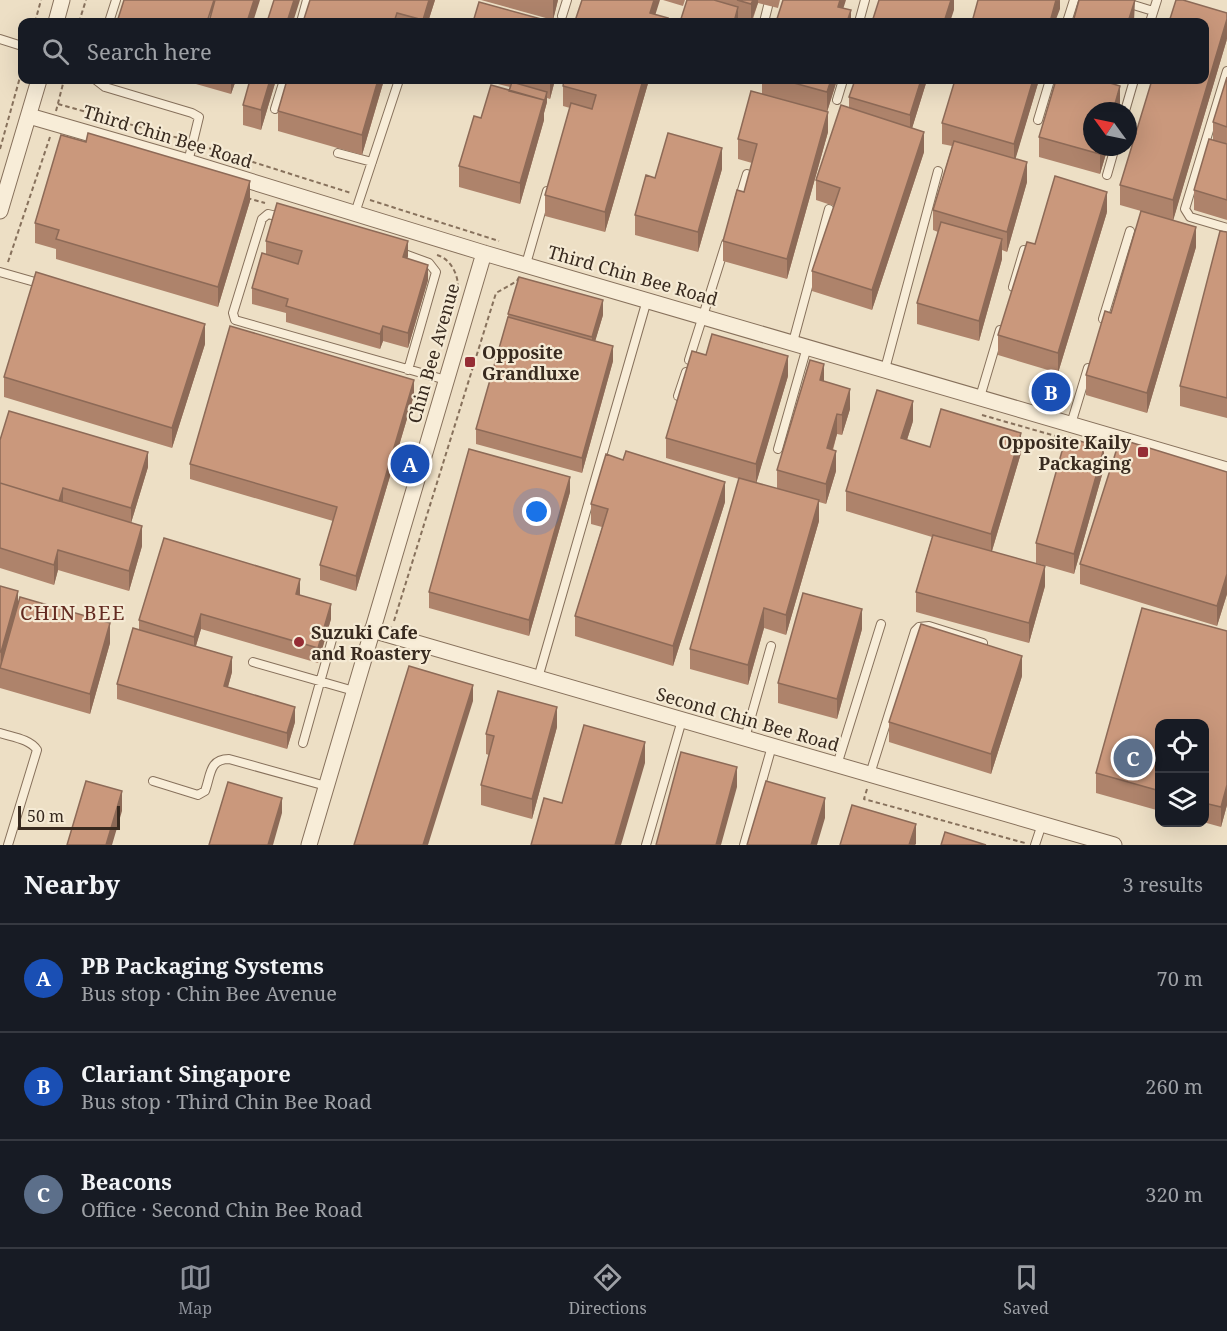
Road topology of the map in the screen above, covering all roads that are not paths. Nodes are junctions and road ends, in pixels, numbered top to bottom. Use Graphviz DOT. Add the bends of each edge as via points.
graph roads {
  1 [pos="62,0"];
  2 [pos="116,0"];
  3 [pos="307,0"];
  4 [pos="567,0"];
  5 [pos="865,0"];
  6 [pos="1074,0"];
  7 [pos="1117,0"];
  8 [pos="1157,0"];
  9 [pos="768,6"];
  10 [pos="1153,11"];
  11 [pos="562,16"];
  12 [pos="57,18"];
  13 [pos="110,18"];
  14 [pos="302,18"];
  15 [pos="765,18"];
  16 [pos="860,18"];
  17 [pos="1068,18"];
  18 [pos="1151,18"];
  19 [pos="0,39"];
  20 [pos="18,45"];
  21 [pos="1227,71"];
  22 [pos="38,84"];
  23 [pos="101,84"];
  24 [pos="283,84"];
  25 [pos="398,84"];
  26 [pos="842,84"];
  27 [pos="1049,84"];
  28 [pos="1133,84"];
  29 [pos="837,100"];
  30 [pos="1128,102"];
  31 [pos="275,109"];
  32 [pos="29,116"];
  33 [pos="1038,120"];
  34 [pos="338,153"];
  35 [pos="1112,156"];
  36 [pos="188,162"];
  37 [pos="372,162"];
  38 [pos="938,171"];
  39 [pos="747,174"];
  40 [pos="1107,175"];
  41 [pos="550,183"];
  42 [pos="737,207"];
  43 [pos="829,209"];
  44 [pos="0,211"];
  45 [pos="356,213"];
  46 [pos="285,218"];
  47 [pos="1227,228"];
  48 [pos="1130,231"];
  49 [pos="727,239"];
  50 [pos="387,249"];
  51 [pos="1024,250"];
  52 [pos="484,253"];
  53 [pos="523,268"];
  54 [pos="2,273"];
  55 [pos="45,285"];
  56 [pos="1011,295"];
  57 [pos="647,300"];
  58 [pos="703,316"];
  59 [pos="1004,318"];
  60 [pos="1102,322"];
  61 [pos="800,344"];
  62 [pos="1092,356"];
  63 [pos="408,369"];
  64 [pos="885,369"];
  65 [pos="446,380"];
  66 [pos="678,396"];
  67 [pos="980,397"];
  68 [pos="1071,424"];
  69 [pos="778,449"];
  70 [pos="1227,470"];
  71 [pos="881,624"];
  72 [pos="372,630"];
  73 [pos="333,636"];
  74 [pos="983,643"];
  75 [pos="771,646"];
  76 [pos="253,662"];
  77 [pos="538,678"];
  78 [pos="321,681"];
  79 [pos="354,691"];
  80 [pos="682,720"];
  81 [pos="0,733"];
  82 [pos="745,738"];
  83 [pos="303,743"];
  84 [pos="772,746"];
  85 [pos="837,765"];
  86 [pos="870,774"];
  87 [pos="153,781"];
  88 [pos="326,786"];
  89 [pos="1042,824"];
  90 [pos="8,845"];
  91 [pos="309,845"];
  92 [pos="646,845"];
  93 [pos="744,845"];
  94 [pos="1033,845"];
  95 [pos="1114,845"];
  1 -- 12 [label="street"];
  2 -- 13 [label="lane"];
  3 -- 14 [label="lane"];
  4 -- 11 [label="lane"];
  5 -- 16 [label="lane"];
  6 -- 17 [label="lane"];
  7 -- 10 [label="lane"];
  8 -- 10 [label="lane"];
  9 -- 15 [label="lane"];
  10 -- 18 [label="lane"];
  19 -- 20 [label="lane"];
  21 -- 47 [label="lane" via="1185,209 1190,217"];
  22 -- 32 [label="street"];
  23 -- 36 [label="lane" via="199,117"];
  24 -- 31 [label="lane"];
  25 -- 37 [label="lane"];
  26 -- 29 [label="lane"];
  27 -- 33 [label="lane"];
  28 -- 30 [label="lane"];
  32 -- 36 [label="street, Third Chin Bee Road"];
  32 -- 44 [label="street"];
  34 -- 37 [label="lane"];
  35 -- 40 [label="lane"];
  36 -- 45 [label="street, Third Chin Bee Road"];
  37 -- 45 [label="lane"];
  38 -- 64 [label="lane"];
  39 -- 42 [label="lane"];
  41 -- 53 [label="lane"];
  43 -- 61 [label="lane"];
  45 -- 52 [label="street, Third Chin Bee Road"];
  46 -- 63 [label="lane" via="268,214 262,219 233,313 235,320"];
  48 -- 60 [label="lane"];
  49 -- 58 [label="lane"];
  50 -- 63 [label="lane" via="422,259 436,272"];
  51 -- 56 [label="lane"];
  52 -- 53 [label="street, Third Chin Bee Road"];
  52 -- 65 [label="street, Chin Bee Avenue"];
  53 -- 57 [label="street, Third Chin Bee Road"];
  54 -- 55 [label="lane"];
  57 -- 58 [label="street, Third Chin Bee Road"];
  57 -- 77 [label="lane"];
  58 -- 61 [label="street, Third Chin Bee Road"];
  58 -- 66 [label="lane"];
  59 -- 67 [label="lane"];
  61 -- 64 [label="street, Third Chin Bee Road"];
  61 -- 69 [label="lane"];
  62 -- 68 [label="lane"];
  63 -- 65 [label="lane"];
  64 -- 67 [label="street, Third Chin Bee Road"];
  65 -- 72 [label="street, Chin Bee Avenue"];
  67 -- 68 [label="street, Third Chin Bee Road"];
  68 -- 70 [label="street, Third Chin Bee Road"];
  71 -- 85 [label="lane"];
  72 -- 77 [label="street, Second Chin Bee Road"];
  72 -- 79 [label="street, Chin Bee Avenue"];
  73 -- 78 [label="lane"];
  74 -- 86 [label="lane" via="929,626 915,631"];
  75 -- 82 [label="lane"];
  76 -- 78 [label="lane"];
  77 -- 80 [label="street, Second Chin Bee Road"];
  78 -- 79 [label="lane"];
  78 -- 83 [label="lane"];
  79 -- 88 [label="street, Chin Bee Avenue"];
  80 -- 82 [label="street, Second Chin Bee Road"];
  80 -- 92 [label="lane"];
  81 -- 90 [label="lane" via="28,742 37,750"];
  82 -- 84 [label="street, Second Chin Bee Road"];
  84 -- 85 [label="street, Second Chin Bee Road"];
  84 -- 93 [label="lane"];
  85 -- 86 [label="street, Second Chin Bee Road"];
  86 -- 89 [label="street, Second Chin Bee Road"];
  87 -- 88 [label="lane" via="202,794 215,762 229,759"];
  88 -- 91 [label="street, Chin Bee Avenue"];
  89 -- 94 [label="lane"];
  89 -- 95 [label="street, Second Chin Bee Road"];
}
